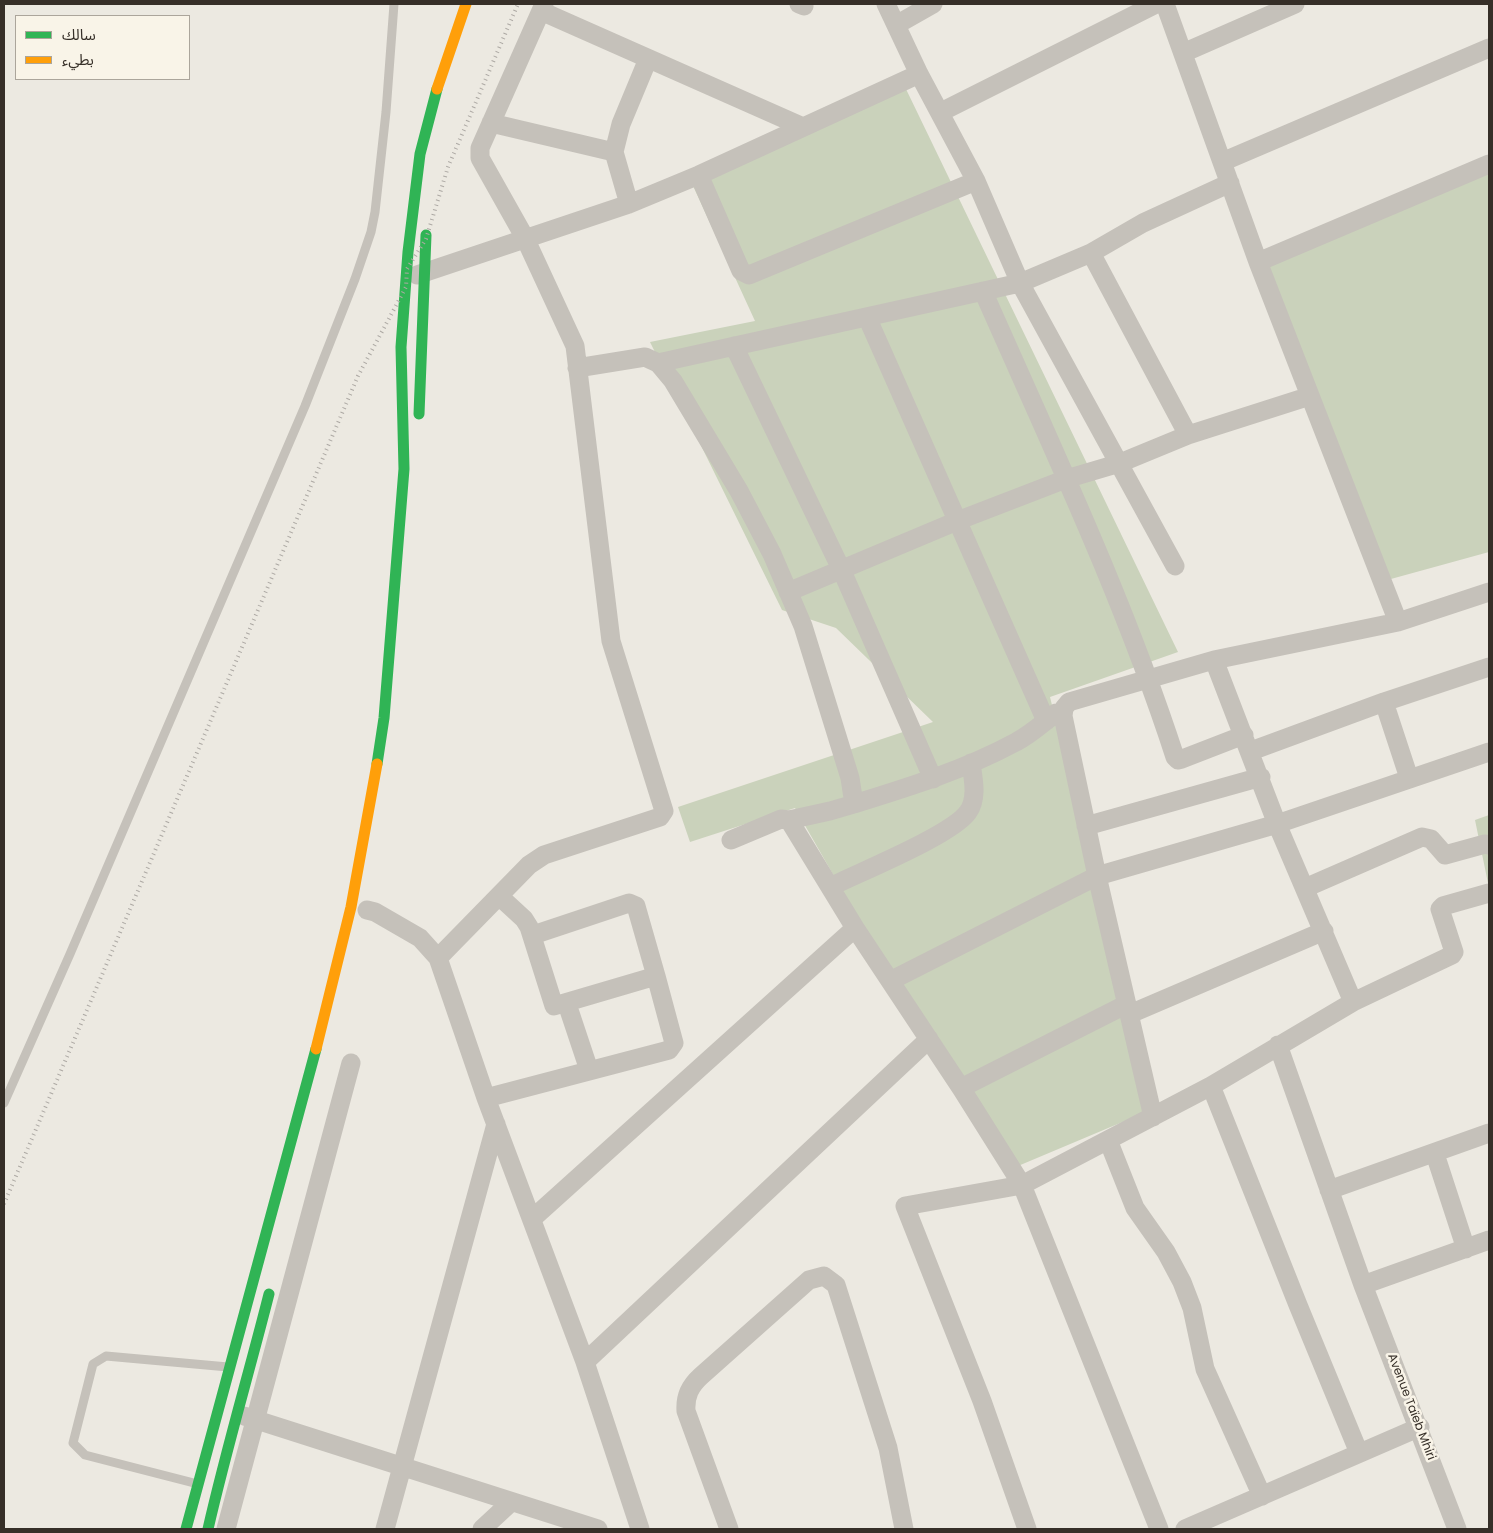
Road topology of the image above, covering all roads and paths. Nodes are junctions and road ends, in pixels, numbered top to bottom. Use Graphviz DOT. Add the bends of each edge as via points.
graph roads {
  1 [pos="394,4"];
  2 [pos="466,4"];
  3 [pos="886,4"];
  4 [pos="933,4"];
  5 [pos="1156,4"];
  6 [pos="1165,4"];
  7 [pos="1295,4"];
  8 [pos="543,7"];
  9 [pos="896,24"];
  10 [pos="1489,48"];
  11 [pos="1183,53"];
  12 [pos="648,59"];
  13 [pos="458,65"];
  14 [pos="919,74"];
  15 [pos="941,112"];
  16 [pos="491,123"];
  17 [pos="803,127"];
  18 [pos="438,132"];
  19 [pos="614,152"];
  20 [pos="1222,162"];
  21 [pos="1489,164"];
  22 [pos="430,170"];
  23 [pos="700,175"];
  24 [pos="976,181"];
  25 [pos="1230,183"];
  26 [pos="629,204"];
  27 [pos="525,238"];
  28 [pos="1091,253"];
  29 [pos="1258,262"];
  30 [pos="426,271"];
  31 [pos="407,279"];
  32 [pos="1020,283"];
  33 [pos="983,291"];
  34 [pos="867,317"];
  35 [pos="734,346"];
  36 [pos="658,363"];
  37 [pos="577,368"];
  38 [pos="1310,396"];
  39 [pos="419,424"];
  40 [pos="1188,435"];
  41 [pos="1120,463"];
  42 [pos="1066,479"];
  43 [pos="956,521"];
  44 [pos="1176,566"];
  45 [pos="842,571"];
  46 [pos="788,592"];
  47 [pos="1489,592"];
  48 [pos="1398,622"];
  49 [pos="1214,660"];
  50 [pos="1489,667"];
  51 [pos="1149,678"];
  52 [pos="1384,702"];
  53 [pos="1064,708"];
  54 [pos="1046,721"];
  55 [pos="1247,743"];
  56 [pos="1489,752"];
  57 [pos="971,763"];
  58 [pos="1261,777"];
  59 [pos="1409,778"];
  60 [pos="933,779"];
  61 [pos="854,804"];
  62 [pos="789,820"];
  63 [pos="1277,824"];
  64 [pos="1086,826"];
  65 [pos="731,840"];
  66 [pos="1489,845"];
  67 [pos="1097,876"];
  68 [pos="830,887"];
  69 [pos="1305,888"];
  70 [pos="1489,893"];
  71 [pos="499,896"];
  72 [pos="367,910"];
  73 [pos="855,928"];
  74 [pos="1324,931"];
  75 [pos="533,935"];
  76 [pos="438,958"];
  77 [pos="656,976"];
  78 [pos="890,981"];
  79 [pos="1353,1002"];
  80 [pos="567,1004"];
  81 [pos="1128,1009"];
  82 [pos="929,1039"];
  83 [pos="1278,1045"];
  84 [pos="351,1063"];
  85 [pos="589,1070"];
  86 [pos="1211,1086"];
  87 [pos="961,1088"];
  88 [pos="486,1098"];
  89 [pos="4,1103"];
  90 [pos="1153,1117"];
  91 [pos="496,1124"];
  92 [pos="1489,1133"];
  93 [pos="1108,1140"];
  94 [pos="1435,1154"];
  95 [pos="1022,1185"];
  96 [pos="1329,1190"];
  97 [pos="532,1220"];
  98 [pos="1489,1240"];
  99 [pos="1466,1249"];
  100 [pos="273,1279"];
  101 [pos="1363,1285"];
  102 [pos="585,1362"];
  103 [pos="231,1367"];
  104 [pos="247,1417"];
  105 [pos="1420,1427"];
  106 [pos="1360,1454"];
  107 [pos="403,1467"];
  108 [pos="198,1484"];
  109 [pos="1262,1496"];
  110 [pos="510,1503"];
  111 [pos="186,1529"];
  112 [pos="208,1529"];
  113 [pos="226,1529"];
  114 [pos="385,1529"];
  115 [pos="482,1529"];
  116 [pos="598,1529"];
  117 [pos="640,1529"];
  118 [pos="730,1529"];
  119 [pos="904,1529"];
  120 [pos="1027,1529"];
  121 [pos="1159,1529"];
  122 [pos="1185,1529"];
  123 [pos="1457,1529"];
  1 -- 89 [label="lane" via="375,212 355,279 297,424"];
  2 -- 31 [label="highway" via="429,114 422,146"];
  3 -- 9 [label="street"];
  4 -- 9 [label="street"];
  5 -- 15 [label="street"];
  6 -- 11 [label="street"];
  7 -- 11 [label="street"];
  8 -- 12 [label="street"];
  8 -- 16 [label="street"];
  9 -- 14 [label="street"];
  10 -- 20 [label="street"];
  11 -- 20 [label="street"];
  12 -- 17 [label="street"];
  12 -- 19 [label="street" via="621,124"];
  13 -- 18 [label="highway"];
  14 -- 15 [label="street"];
  14 -- 17 [label="street"];
  15 -- 24 [label="street"];
  16 -- 19 [label="street"];
  16 -- 27 [label="street" via="480,148 480,158"];
  17 -- 23 [label="street"];
  19 -- 26 [label="street"];
  20 -- 25 [label="street"];
  21 -- 29 [label="street"];
  22 -- 30 [label="highway" via="424,198"];
  23 -- 24 [label="street" via="741,271 749,275"];
  23 -- 26 [label="street"];
  24 -- 32 [label="street"];
  25 -- 28 [label="street" via="1143,223"];
  25 -- 29 [label="street"];
  26 -- 27 [label="street"];
  27 -- 30 [label="street"];
  27 -- 37 [label="street" via="570,333"];
  28 -- 32 [label="street"];
  28 -- 40 [label="street"];
  29 -- 38 [label="street"];
  30 -- 31 [label="street"];
  30 -- 39 [label="highway"];
  31 -- 103 [label="highway" via="402,347 403,488 384,718 375,780 351,907"];
  32 -- 33 [label="street"];
  32 -- 41 [label="street"];
  33 -- 34 [label="street"];
  33 -- 42 [label="street"];
  34 -- 35 [label="street"];
  34 -- 43 [label="street"];
  35 -- 36 [label="street"];
  35 -- 45 [label="street"];
  36 -- 37 [label="street" via="645,357"];
  36 -- 46 [label="street" via="673,381 739,491"];
  37 -- 71 [label="street" via="611,641 664,811 660,816 544,855"];
  38 -- 40 [label="street"];
  38 -- 48 [label="street"];
  40 -- 41 [label="street"];
  41 -- 42 [label="street"];
  41 -- 44 [label="street"];
  42 -- 43 [label="street"];
  42 -- 51 [label="street"];
  43 -- 45 [label="street"];
  43 -- 54 [label="street"];
  45 -- 46 [label="street"];
  45 -- 60 [label="street"];
  46 -- 61 [label="street" via="815,663 850,778"];
  47 -- 48 [label="street"];
  48 -- 49 [label="street"];
  49 -- 51 [label="street"];
  49 -- 55 [label="street"];
  50 -- 52 [label="street"];
  51 -- 53 [label="street" via="1069,702"];
  51 -- 55 [label="street" via="1178,760"];
  52 -- 55 [label="street"];
  52 -- 59 [label="street"];
  53 -- 54 [label="street"];
  53 -- 64 [label="street"];
  54 -- 57 [label="street" via="1017,742"];
  55 -- 58 [label="street"];
  56 -- 59 [label="street"];
  57 -- 60 [label="street"];
  57 -- 68 [label="street" via="975,789 969,811 948,830"];
  58 -- 63 [label="street"];
  58 -- 64 [label="street"];
  59 -- 63 [label="street"];
  60 -- 61 [label="street"];
  61 -- 62 [label="street"];
  62 -- 65 [label="street" via="780,819"];
  62 -- 68 [label="street"];
  63 -- 67 [label="street"];
  63 -- 69 [label="street"];
  64 -- 67 [label="street"];
  66 -- 69 [label="street" via="1445,855 1431,839 1422,837"];
  67 -- 78 [label="street"];
  67 -- 81 [label="street"];
  68 -- 73 [label="street"];
  69 -- 74 [label="street"];
  70 -- 79 [label="street" via="1440,909 1454,952 1452,955"];
  71 -- 75 [label="street" via="524,919"];
  71 -- 76 [label="street"];
  72 -- 76 [label="street" via="420,938"];
  73 -- 78 [label="street"];
  73 -- 97 [label="street"];
  74 -- 79 [label="street"];
  74 -- 81 [label="street"];
  75 -- 77 [label="street" via="629,903 636,906"];
  75 -- 80 [label="street" via="552,1004"];
  76 -- 88 [label="street"];
  77 -- 80 [label="street"];
  77 -- 85 [label="street" via="673,1046 666,1051"];
  78 -- 82 [label="street"];
  79 -- 83 [label="street"];
  80 -- 85 [label="street"];
  81 -- 87 [label="street"];
  81 -- 90 [label="street"];
  82 -- 87 [label="street"];
  82 -- 102 [label="street"];
  83 -- 86 [label="street"];
  83 -- 96 [label="street, Avenue Taïeb Mhiri"];
  84 -- 104 [label="street"];
  85 -- 88 [label="street"];
  86 -- 90 [label="street"];
  86 -- 106 [label="street"];
  87 -- 95 [label="street"];
  88 -- 91 [label="street"];
  90 -- 93 [label="street"];
  91 -- 97 [label="street"];
  91 -- 107 [label="street"];
  92 -- 94 [label="street"];
  93 -- 95 [label="street"];
  93 -- 109 [label="street" via="1135,1208 1166,1252 1182,1282 1192,1308 1205,1369"];
  94 -- 96 [label="street"];
  94 -- 99 [label="street"];
  95 -- 120 [label="street" via="905,1206 982,1401"];
  95 -- 121 [label="street"];
  96 -- 101 [label="street, Avenue Taïeb Mhiri"];
  97 -- 102 [label="street"];
  98 -- 99 [label="street"];
  99 -- 101 [label="street"];
  100 -- 104 [label="highway"];
  101 -- 105 [label="street, Avenue Taïeb Mhiri"];
  102 -- 117 [label="street"];
  103 -- 108 [label="highway"];
  103 -- 108 [label="lane" via="106,1356 93,1364 72,1443 78,1450 85,1455"];
  104 -- 107 [label="street"];
  104 -- 112 [label="highway" via="225,1456"];
  104 -- 113 [label="street"];
  105 -- 106 [label="street"];
  105 -- 123 [label="street, Avenue Taïeb Mhiri"];
  106 -- 109 [label="street"];
  107 -- 110 [label="street"];
  107 -- 114 [label="street"];
  108 -- 111 [label="highway"];
  109 -- 122 [label="street"];
  110 -- 115 [label="street"];
  110 -- 116 [label="street"];
  118 -- 119 [label="street" via="686,1411 690,1389 700,1376 809,1280 824,1276 836,1285 881,1422"];
}
